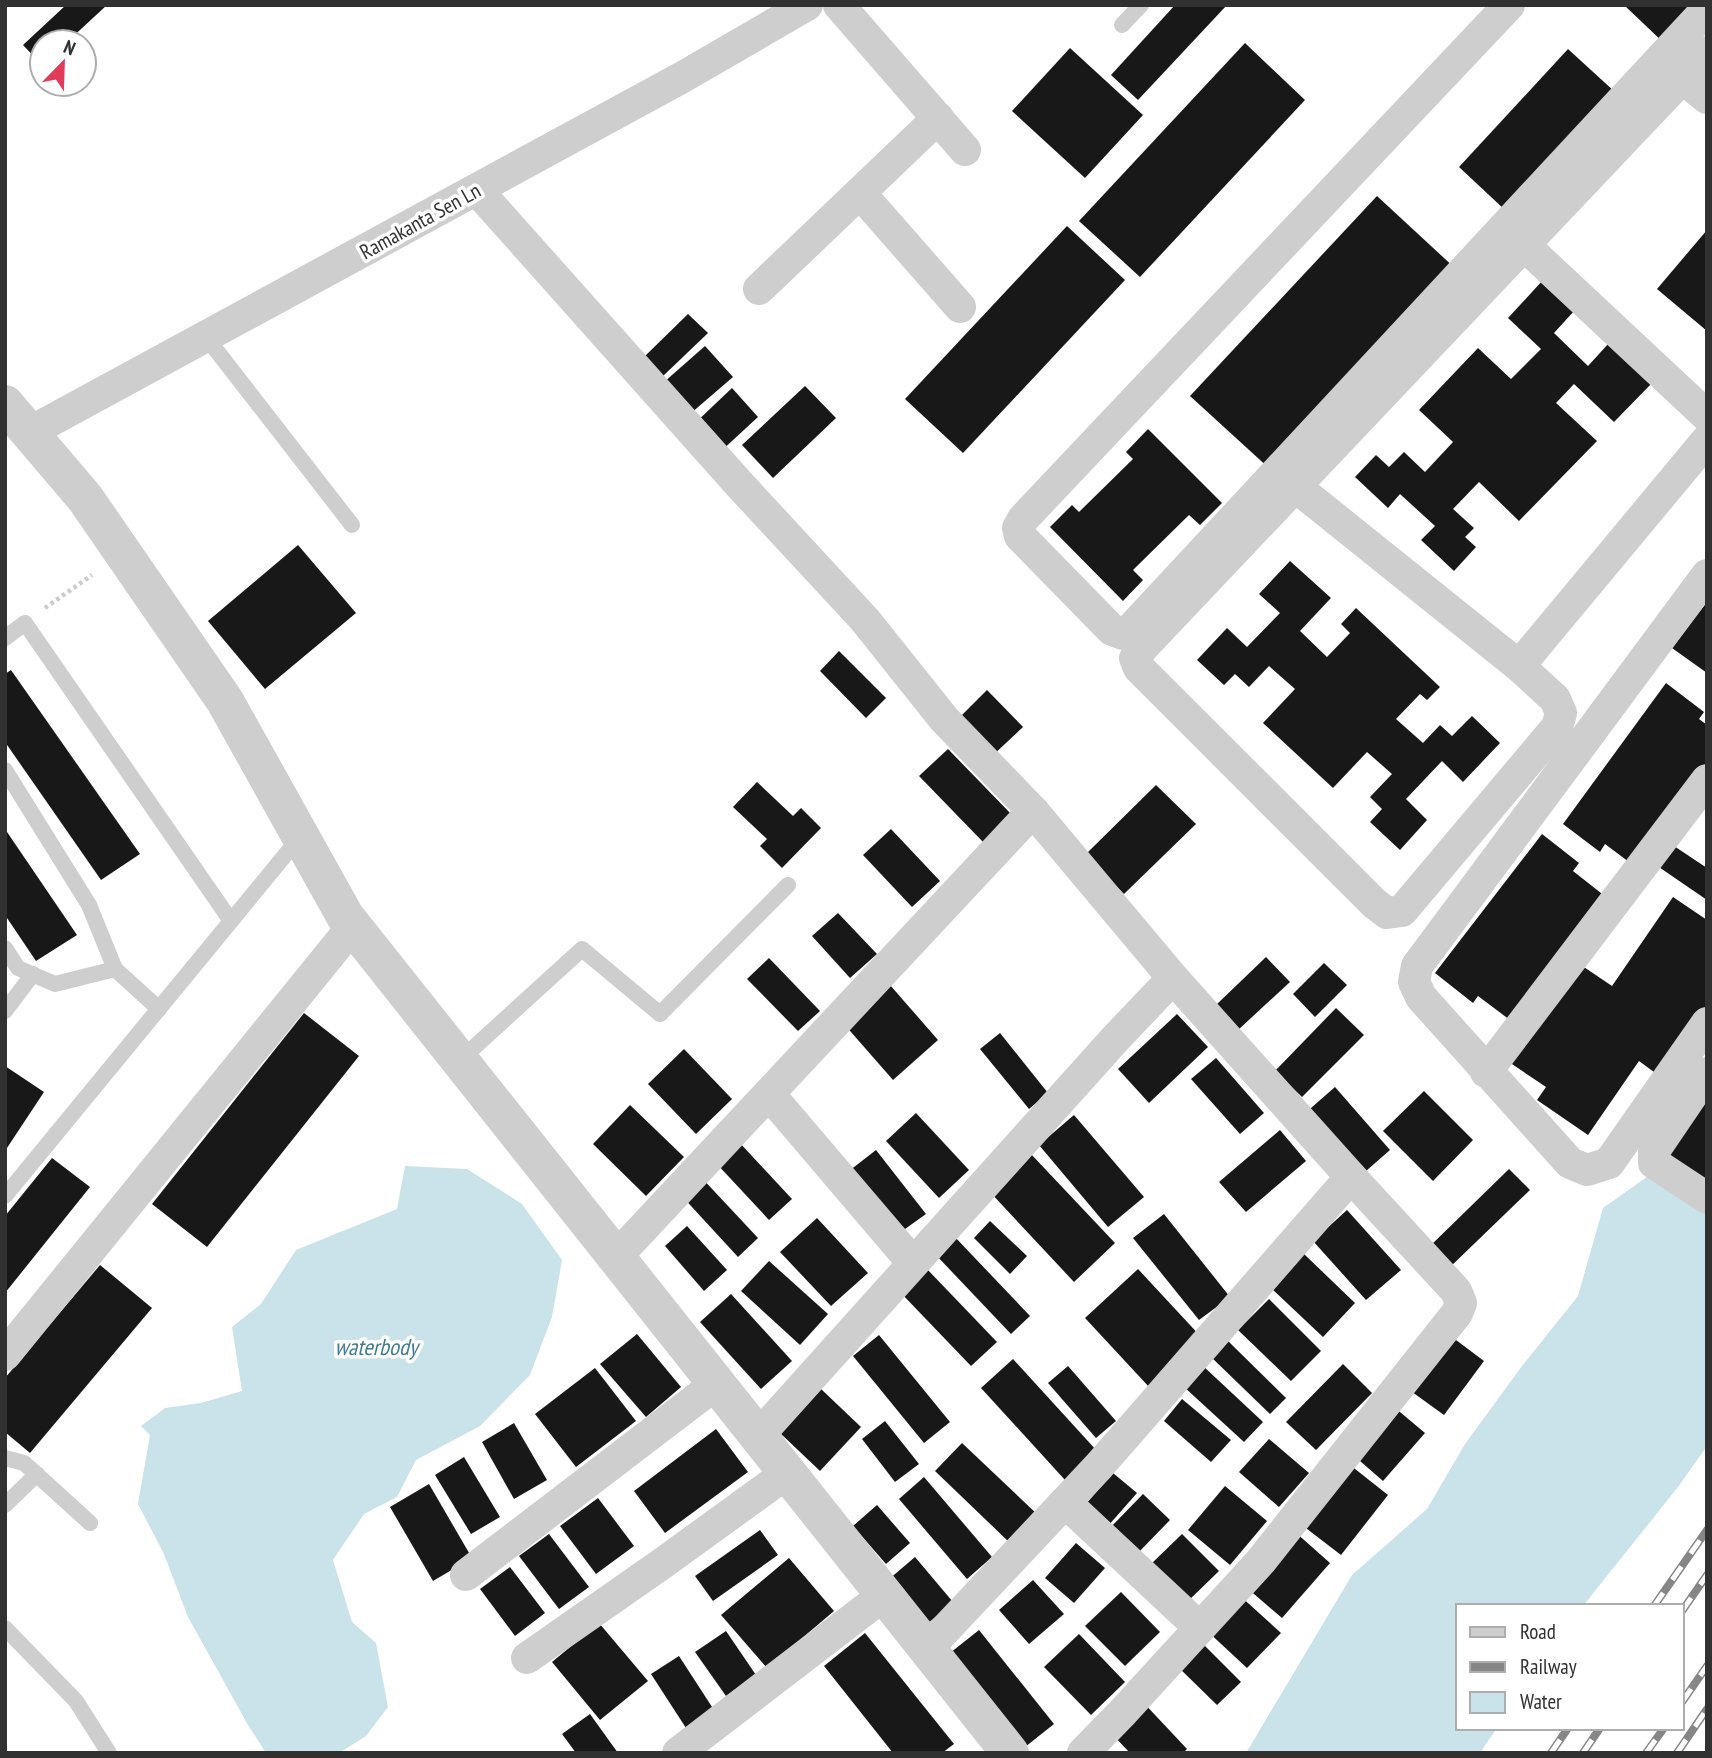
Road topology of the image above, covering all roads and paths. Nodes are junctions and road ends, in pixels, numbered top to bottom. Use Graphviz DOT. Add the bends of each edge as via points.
graph roads {
  1 [pos="807,5"];
  2 [pos="839,5"];
  3 [pos="1141,5"];
  4 [pos="1509,5"];
  5 [pos="1707,9"];
  6 [pos="1122,25"];
  7 [pos="1707,52"];
  8 [pos="1682,78"];
  9 [pos="1707,98"];
  10 [pos="938,118"];
  11 [pos="965,150"];
  12 [pos="478,190"];
  13 [pos="860,193"];
  14 [pos="1524,245"];
  15 [pos="759,289"];
  16 [pos="960,307"];
  17 [pos="206,337"];
  18 [pos="12,413"];
  19 [pos="1707,416"];
  20 [pos="1707,440"];
  21 [pos="1296,487"];
  22 [pos="352,525"];
  23 [pos="123,552"];
  24 [pos="1707,575"];
  25 [pos="25,623"];
  26 [pos="5,638"];
  27 [pos="1519,666"];
  28 [pos="5,771"];
  29 [pos="1707,780"];
  30 [pos="1033,811"];
  31 [pos="300,837"];
  32 [pos="788,885"];
  33 [pos="231,920"];
  34 [pos="353,926"];
  35 [pos="5,948"];
  36 [pos="114,969"];
  37 [pos="33,974"];
  38 [pos="1173,978"];
  39 [pos="159,1009"];
  40 [pos="5,1011"];
  41 [pos="1707,1023"];
  42 [pos="459,1061"];
  43 [pos="1486,1072"];
  44 [pos="1707,1073"];
  45 [pos="769,1094"];
  46 [pos="1351,1177"];
  47 [pos="5,1196"];
  48 [pos="1707,1198"];
  49 [pos="615,1258"];
  50 [pos="913,1263"];
  51 [pos="5,1355"];
  52 [pos="716,1384"];
  53 [pos="759,1435"];
  54 [pos="5,1458"];
  55 [pos="787,1473"];
  56 [pos="37,1474"];
  57 [pos="1065,1502"];
  58 [pos="5,1506"];
  59 [pos="90,1523"];
  60 [pos="466,1574"];
  61 [pos="884,1595"];
  62 [pos="5,1628"];
  63 [pos="1200,1628"];
  64 [pos="928,1648"];
  65 [pos="527,1658"];
  66 [pos="108,1753"];
  67 [pos="678,1753"];
  68 [pos="1010,1753"];
  69 [pos="1083,1753"];
  1 -- 12 [label="street, Ramakanta Sen Ln"];
  2 -- 10 [label="street"];
  3 -- 6 [label="lane"];
  4 -- 5 [label="street" via="1023,519 1020,536 1112,630 1123,634 1132,628"];
  7 -- 8 [label="street"];
  8 -- 9 [label="street"];
  8 -- 14 [label="street"];
  10 -- 11 [label="street"];
  10 -- 13 [label="street"];
  12 -- 17 [label="street, Ramakanta Sen Ln"];
  12 -- 30 [label="street" via="865,620 944,719"];
  13 -- 15 [label="street"];
  13 -- 16 [label="street"];
  14 -- 19 [label="street"];
  14 -- 21 [label="street"];
  17 -- 18 [label="street, Ramakanta Sen Ln"];
  17 -- 22 [label="lane"];
  18 -- 23 [label="street" via="85,498"];
  20 -- 27 [label="street"];
  21 -- 27 [label="street"];
  21 -- 27 [label="street" via="1135,658 1139,668 1387,913 1402,911 1557,727 1562,713 1555,699"];
  23 -- 25 [label="path"];
  23 -- 31 [label="street" via="225,701"];
  24 -- 43 [label="street" via="1417,966 1414,982 1421,997"];
  25 -- 26 [label="lane"];
  25 -- 33 [label="lane"];
  28 -- 36 [label="lane" via="89,905"];
  29 -- 43 [label="street"];
  30 -- 38 [label="street"];
  30 -- 45 [label="street"];
  31 -- 33 [label="lane"];
  31 -- 34 [label="street"];
  32 -- 42 [label="lane" via="660,1014 582,949"];
  33 -- 39 [label="lane"];
  34 -- 42 [label="street"];
  34 -- 51 [label="street"];
  35 -- 37 [label="lane" via="18,968"];
  36 -- 37 [label="lane" via="55,984"];
  36 -- 39 [label="lane"];
  37 -- 40 [label="lane"];
  38 -- 46 [label="street"];
  38 -- 50 [label="street"];
  39 -- 47 [label="lane"];
  41 -- 43 [label="street" via="1609,1163 1587,1170 1570,1163"];
  42 -- 49 [label="street"];
  44 -- 48 [label="street" via="1654,1151 1654,1163"];
  45 -- 49 [label="street"];
  45 -- 50 [label="street"];
  46 -- 57 [label="street"];
  46 -- 63 [label="street" via="1456,1291 1461,1303 1261,1561"];
  49 -- 52 [label="street"];
  50 -- 53 [label="street"];
  52 -- 53 [label="street"];
  52 -- 60 [label="street"];
  53 -- 55 [label="street"];
  54 -- 56 [label="lane" via="24,1462"];
  55 -- 61 [label="street"];
  55 -- 65 [label="street"];
  56 -- 58 [label="lane"];
  56 -- 59 [label="lane"];
  57 -- 63 [label="street"];
  57 -- 64 [label="street"];
  61 -- 64 [label="street"];
  61 -- 67 [label="street"];
  62 -- 66 [label="lane" via="76,1701"];
  63 -- 69 [label="street"];
  64 -- 68 [label="street"];
}
